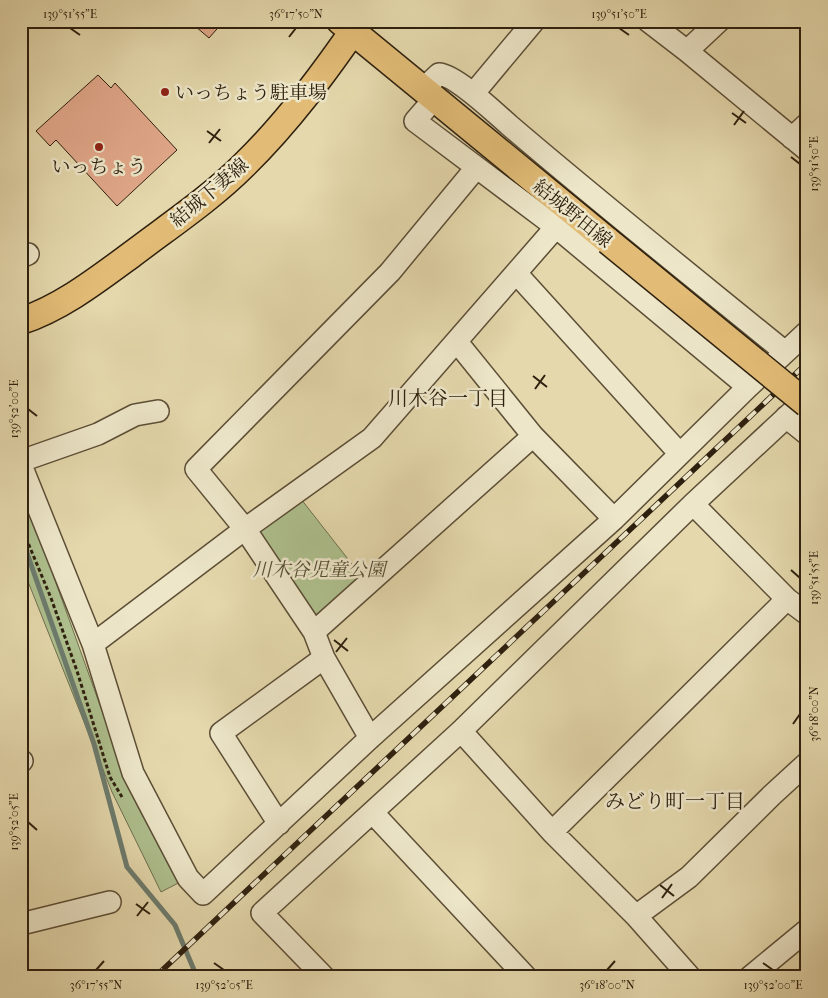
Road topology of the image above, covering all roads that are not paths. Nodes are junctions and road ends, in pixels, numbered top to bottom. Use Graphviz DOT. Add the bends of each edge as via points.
graph roads {
  1 [pos="534,21"];
  2 [pos="648,21"];
  3 [pos="719,21"];
  4 [pos="351,25"];
  5 [pos="687,51"];
  6 [pos="428,94"];
  7 [pos="473,94"];
  8 [pos="802,137"];
  9 [pos="476,168"];
  10 [pos="556,227"];
  11 [pos="516,273"];
  12 [pos="21,321"];
  13 [pos="807,332"];
  14 [pos="457,342"];
  15 [pos="786,352"];
  16 [pos="748,387"];
  17 [pos="807,398"];
  18 [pos="158,411"];
  19 [pos="796,411"];
  20 [pos="807,434"];
  21 [pos="533,436"];
  22 [pos="680,454"];
  23 [pos="21,463"];
  24 [pos="693,504"];
  25 [pos="614,519"];
  26 [pos="245,529"];
  27 [pos="787,599"];
  28 [pos="807,614"];
  29 [pos="314,632"];
  30 [pos="93,644"];
  31 [pos="324,658"];
  32 [pos="461,731"];
  33 [pos="370,738"];
  34 [pos="807,763"];
  35 [pos="374,813"];
  36 [pos="279,824"];
  37 [pos="552,832"];
  38 [pos="110,902"];
  39 [pos="636,916"];
  40 [pos="21,924"];
  41 [pos="807,930"];
  42 [pos="324,977"];
  43 [pos="526,977"];
  44 [pos="690,977"];
  45 [pos="750,977"];
  1 -- 7 [label="street"];
  2 -- 5 [label="street"];
  3 -- 5 [label="street"];
  4 -- 6 [label="main road, 結城野田線"];
  4 -- 12 [label="main road, 結城下妻線" via="302,100 243,167 110,270 66,300"];
  5 -- 8 [label="street"];
  6 -- 7 [label="street" via="439,74"];
  6 -- 9 [label="street" via="415,121"];
  6 -- 19 [label="main road, 結城野田線, bridge" via="608,241"];
  7 -- 15 [label="street" via="584,189"];
  9 -- 10 [label="street"];
  9 -- 26 [label="street" via="390,272 196,469"];
  10 -- 11 [label="street"];
  10 -- 16 [label="street"];
  11 -- 14 [label="street"];
  11 -- 22 [label="street"];
  13 -- 15 [label="street"];
  14 -- 21 [label="street"];
  14 -- 26 [label="street" via="372,438"];
  15 -- 16 [label="street"];
  16 -- 22 [label="street"];
  17 -- 19 [label="street"];
  18 -- 23 [label="street" via="135,415 98,434"];
  19 -- 20 [label="street"];
  19 -- 24 [label="street"];
  21 -- 25 [label="street"];
  21 -- 29 [label="street"];
  22 -- 25 [label="street"];
  23 -- 30 [label="street"];
  24 -- 27 [label="street"];
  24 -- 32 [label="street"];
  25 -- 33 [label="street"];
  26 -- 29 [label="street"];
  26 -- 30 [label="street"];
  27 -- 28 [label="street"];
  27 -- 37 [label="street"];
  29 -- 31 [label="street"];
  30 -- 36 [label="street" via="133,773 188,878 203,894"];
  31 -- 33 [label="street"];
  31 -- 36 [label="street" via="221,732"];
  32 -- 35 [label="street"];
  32 -- 37 [label="street"];
  33 -- 36 [label="street"];
  34 -- 39 [label="street" via="689,877"];
  35 -- 42 [label="street" via="262,913"];
  35 -- 43 [label="street"];
  37 -- 39 [label="street"];
  38 -- 40 [label="street"];
  39 -- 44 [label="street"];
  41 -- 45 [label="street"];
}
